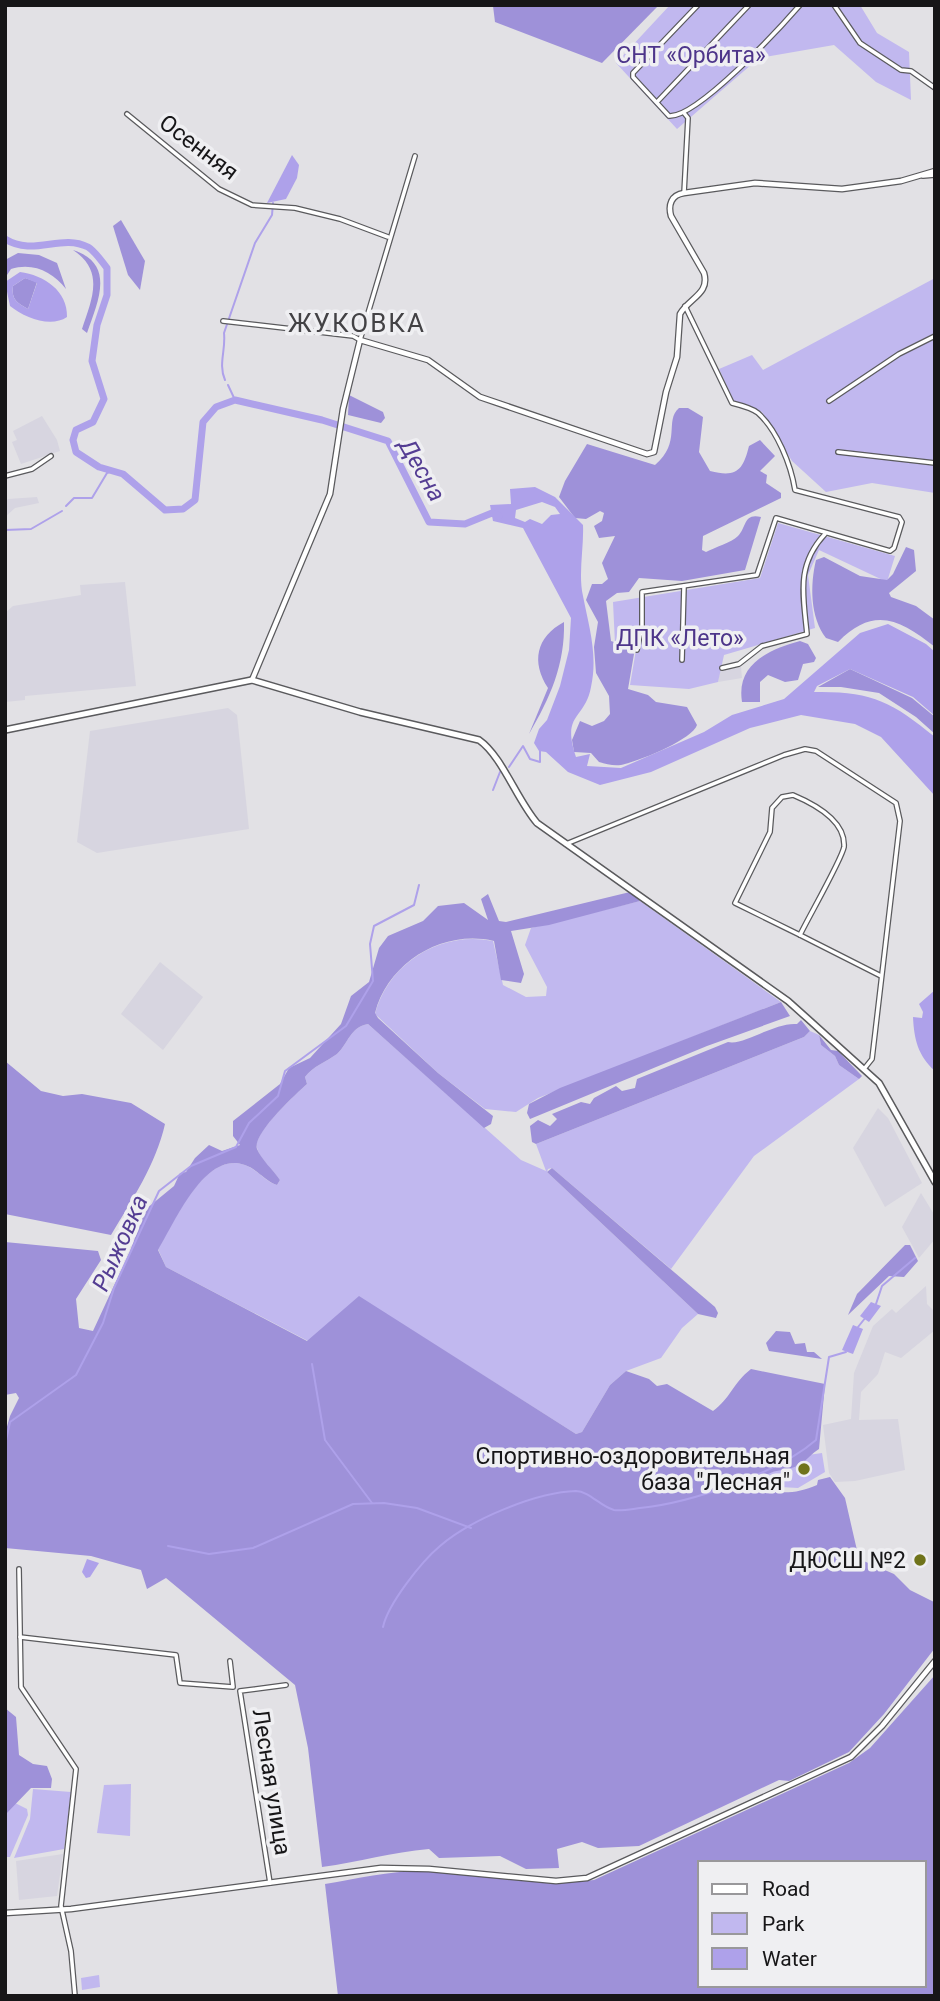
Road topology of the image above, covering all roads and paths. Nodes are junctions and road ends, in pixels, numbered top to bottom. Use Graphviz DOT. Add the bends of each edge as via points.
graph roads {
  1 [pos="698,5"];
  2 [pos="749,5"];
  3 [pos="800,5"];
  4 [pos="834,5"];
  5 [pos="935,89"];
  6 [pos="657,102"];
  7 [pos="684,113"];
  8 [pos="127,114"];
  9 [pos="415,156"];
  10 [pos="935,173"];
  11 [pos="684,193"];
  12 [pos="388,237"];
  13 [pos="685,306"];
  14 [pos="223,321"];
  15 [pos="935,336"];
  16 [pos="360,340"];
  17 [pos="829,401"];
  18 [pos="654,452"];
  19 [pos="838,452"];
  20 [pos="51,456"];
  21 [pos="659,458"];
  22 [pos="935,463"];
  23 [pos="5,476"];
  24 [pos="825,534"];
  25 [pos="684,586"];
  26 [pos="638,650"];
  27 [pos="682,660"];
  28 [pos="722,668"];
  29 [pos="252,680"];
  30 [pos="5,730"];
  31 [pos="566,844"];
  32 [pos="800,935"];
  33 [pos="881,976"];
  34 [pos="864,1070"];
  35 [pos="935,1182"];
  36 [pos="19,1569"];
  37 [pos="20,1637"];
  38 [pos="230,1661"];
  39 [pos="935,1661"];
  40 [pos="286,1685"];
  41 [pos="271,1883"];
  42 [pos="61,1910"];
  43 [pos="5,1913"];
  44 [pos="75,1996"];
  1 -- 6 [label="street" via="633,73"];
  2 -- 6 [label="street"];
  3 -- 7 [label="street" via="752,59"];
  4 -- 5 [label="street" via="860,43"];
  6 -- 7 [label="street" via="669,116"];
  7 -- 11 [label="street" via="688,118"];
  8 -- 12 [label="street, Осенняя" via="219,188 253,205 329,216"];
  9 -- 12 [label="street"];
  10 -- 11 [label="street" via="842,189 755,183"];
  11 -- 13 [label="street" via="671,201 671,216 706,280 704,290"];
  12 -- 16 [label="street"];
  13 -- 18 [label="street"];
  13 -- 24 [label="street" via="732,403 758,412 783,452 795,490 902,520 890,551"];
  14 -- 16 [label="street"];
  15 -- 17 [label="street"];
  16 -- 18 [label="street" via="428,360 480,397 647,454"];
  16 -- 29 [label="street" via="330,494"];
  18 -- 21 [label="street"];
  19 -- 22 [label="street"];
  20 -- 23 [label="street" via="32,470"];
  24 -- 25 [label="street" via="776,519 757,575"];
  24 -- 28 [label="street" via="811,549 805,569 807,634 762,646 739,664"];
  25 -- 26 [label="street" via="642,592"];
  25 -- 27 [label="street"];
  29 -- 30 [label="main road"];
  29 -- 31 [label="main road" via="479,740 491,752 522,806"];
  31 -- 33 [label="street" via="784,755 816,751 896,803 900,821"];
  31 -- 34 [label="main road" via="788,1001"];
  32 -- 32 [label="street" via="844,847 840,830 822,810 793,795 782,797 772,808 770,832 735,903"];
  32 -- 33 [label="street"];
  33 -- 34 [label="street" via="872,1059"];
  34 -- 35 [label="main road" via="878,1083"];
  36 -- 37 [label="street"];
  37 -- 38 [label="street" via="176,1655 180,1683 213,1688 233,1687"];
  37 -- 42 [label="street" via="21,1687 76,1769"];
  39 -- 41 [label="street" via="852,1757 597,1875 556,1881 408,1867"];
  40 -- 41 [label="street, Лесная улица" via="240,1691"];
  41 -- 42 [label="street"];
  42 -- 43 [label="street"];
  42 -- 44 [label="street"];
}
